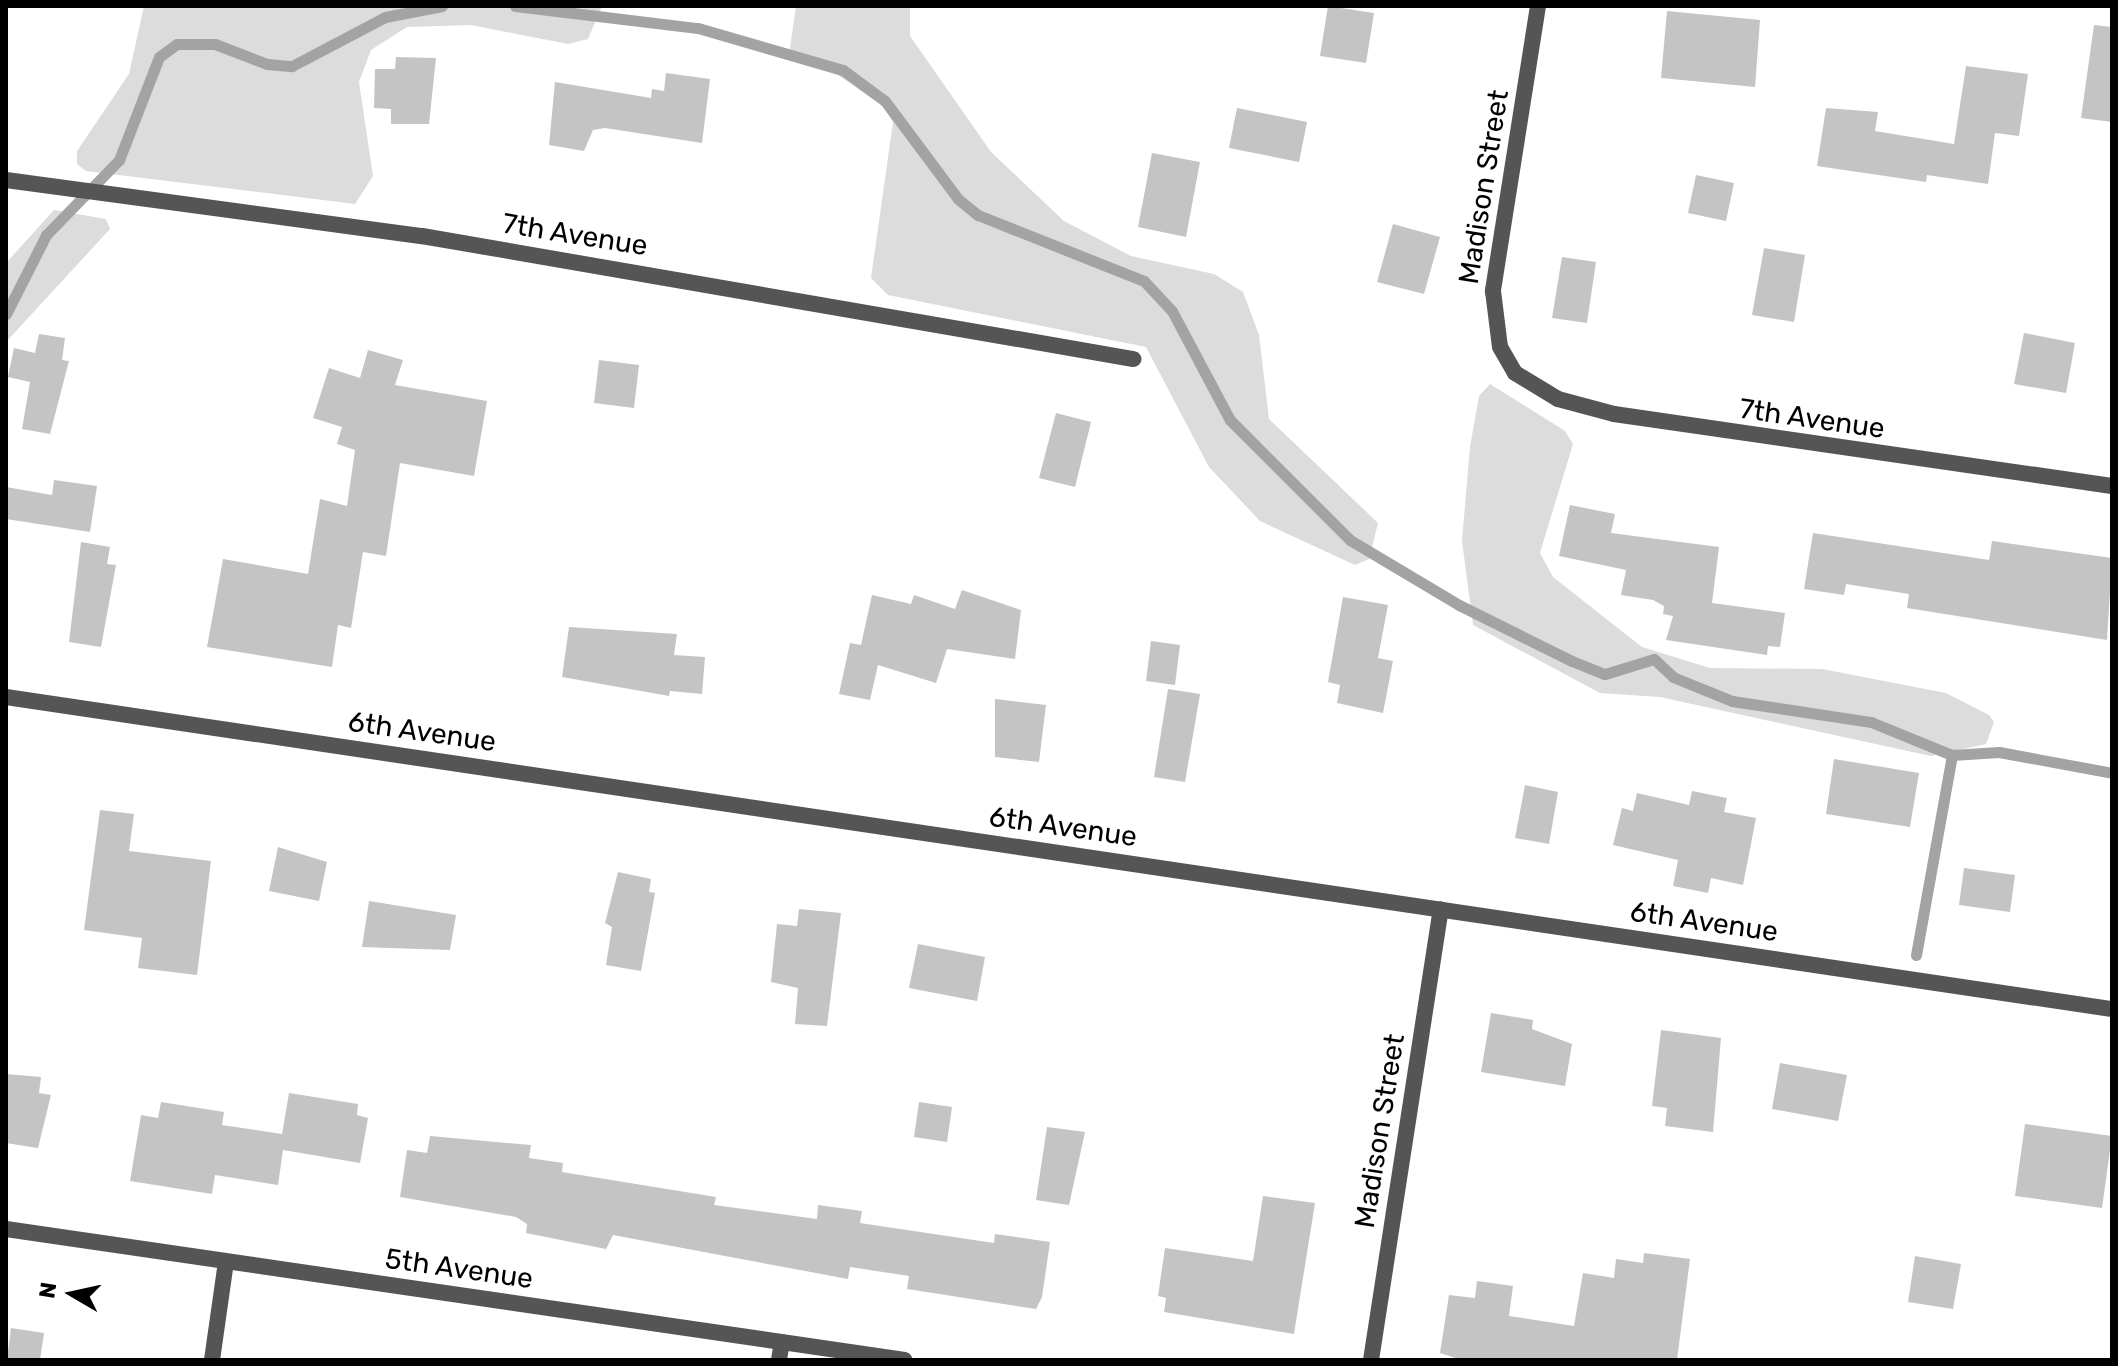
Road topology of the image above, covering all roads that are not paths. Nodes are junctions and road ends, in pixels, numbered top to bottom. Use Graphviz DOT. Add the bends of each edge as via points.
graph roads {
  1 [pos="1538,6"];
  2 [pos="6,180"];
  3 [pos="1133,359"];
  4 [pos="1515,373"];
  5 [pos="2112,486"];
  6 [pos="6,697"];
  7 [pos="1441,909"];
  8 [pos="2112,1009"];
  9 [pos="6,1229"];
  10 [pos="226,1262"];
  11 [pos="782,1342"];
  12 [pos="212,1360"];
  13 [pos="779,1360"];
  14 [pos="905,1360"];
  15 [pos="1371,1360"];
  1 -- 4 [label="street, Madison Street" via="1493,291 1496,333"];
  2 -- 3 [label="street, 7th Avenue" via="437,239"];
  4 -- 5 [label="street, 7th Avenue" via="1558,399 1614,414"];
  6 -- 7 [label="street, 6th Avenue"];
  7 -- 8 [label="street, 6th Avenue"];
  7 -- 15 [label="street, Madison Street"];
  9 -- 10 [label="street, 5th Avenue"];
  10 -- 11 [label="street, 5th Avenue"];
  10 -- 12 [label="street"];
  11 -- 13 [label="street"];
  11 -- 14 [label="street, 5th Avenue"];
}
